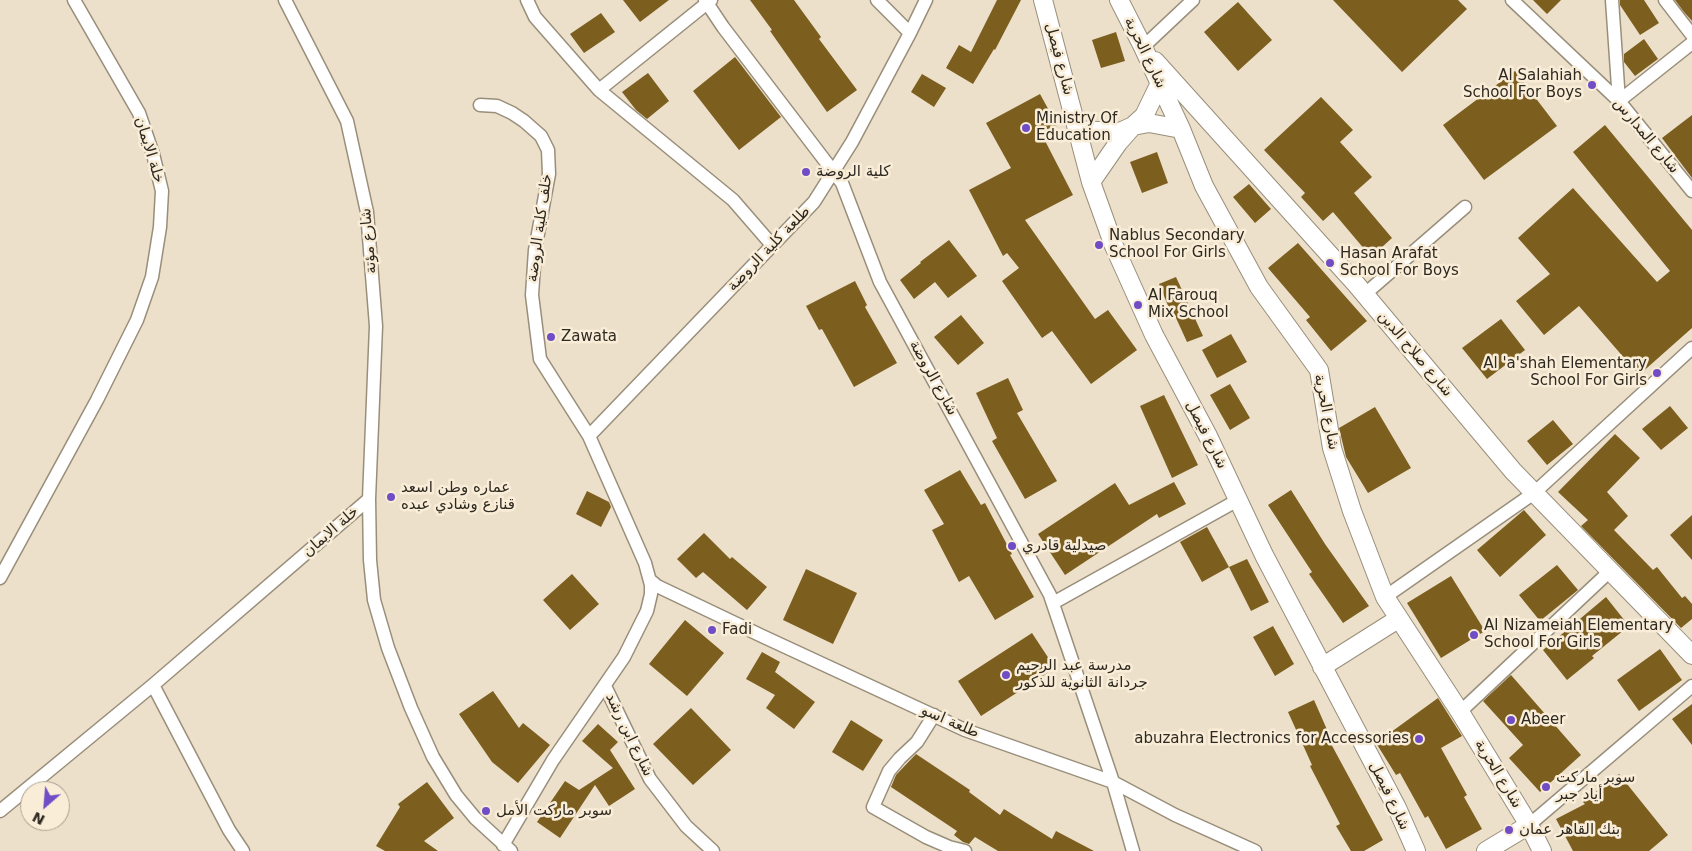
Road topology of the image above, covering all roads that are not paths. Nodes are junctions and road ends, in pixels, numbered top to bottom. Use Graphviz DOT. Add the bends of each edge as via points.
graph roads {
  1 [pos="74,0"];
  2 [pos="285,0"];
  3 [pos="527,0"];
  4 [pos="877,0"];
  5 [pos="926,0"];
  6 [pos="1044,0"];
  7 [pos="1119,0"];
  8 [pos="1193,0"];
  9 [pos="1512,0"];
  10 [pos="1612,0"];
  11 [pos="1665,0"];
  12 [pos="707,1"];
  13 [pos="910,33"];
  14 [pos="1692,35"];
  15 [pos="1692,43"];
  16 [pos="1143,47"];
  17 [pos="1160,83"];
  18 [pos="599,90"];
  19 [pos="1619,101"];
  20 [pos="480,105"];
  21 [pos="1133,126"];
  22 [pos="1078,130"];
  23 [pos="1181,130"];
  24 [pos="834,172"];
  25 [pos="1091,182"];
  26 [pos="1692,191"];
  27 [pos="1465,207"];
  28 [pos="772,245"];
  29 [pos="1365,294"];
  30 [pos="1692,348"];
  31 [pos="590,436"];
  32 [pos="1534,493"];
  33 [pos="370,499"];
  34 [pos="1238,500"];
  35 [pos="1610,571"];
  36 [pos="0,578"];
  37 [pos="650,580"];
  38 [pos="1385,596"];
  39 [pos="1053,603"];
  40 [pos="1398,619"];
  41 [pos="1692,655"];
  42 [pos="1322,667"];
  43 [pos="153,685"];
  44 [pos="605,686"];
  45 [pos="1692,686"];
  46 [pos="1460,712"];
  47 [pos="934,715"];
  48 [pos="1113,782"];
  49 [pos="0,811"];
  50 [pos="1529,825"];
  51 [pos="507,848"];
  52 [pos="243,851"];
  53 [pos="713,851"];
  54 [pos="965,851"];
  55 [pos="1132,851"];
  56 [pos="1255,851"];
  57 [pos="1416,851"];
  58 [pos="1486,851"];
  59 [pos="1542,851"];
  1 -- 36 [label="street, خلة الايمان" via="139,113 162,191 160,227 152,277 137,320"];
  2 -- 33 [label="street, شارع مؤتة" via="347,121 368,212 376,326"];
  3 -- 18 [label="street" via="535,17"];
  4 -- 13 [label="street"];
  5 -- 13 [label="street, طلعة كلية الروضة"];
  6 -- 22 [label="main road, شارع فيصل"];
  7 -- 16 [label="main road, شارع الحرية"];
  8 -- 16 [label="street"];
  9 -- 19 [label="street, شارع المدارس"];
  10 -- 19 [label="street"];
  11 -- 14 [label="street"];
  12 -- 18 [label="street"];
  12 -- 24 [label="street, شارع الروضة" via="723,27"];
  13 -- 24 [label="street, طلعة كلية الروضة"];
  15 -- 19 [label="street"];
  16 -- 17 [label="main road, شارع الحرية"];
  16 -- 29 [label="main road, شارع صلاح الدين"];
  17 -- 21 [label="main road" via="1144,116"];
  17 -- 23 [label="main road, شارع الحرية"];
  18 -- 28 [label="street" via="733,200"];
  19 -- 26 [label="street, شارع المدارس"];
  20 -- 31 [label="street, خلف كلية الروضة" via="497,106 512,112 541,136 548,150 549,174 535,250 532,295 540,359"];
  21 -- 22 [label="main road" via="1120,132"];
  21 -- 23 [label="main road" via="1149,123"];
  21 -- 25 [label="main road"];
  22 -- 25 [label="main road, شارع فيصل"];
  23 -- 38 [label="main road, شارع الحرية" via="1204,186 1260,287 1319,370 1332,448"];
  24 -- 28 [label="street, طلعة كلية الروضة" via="814,202"];
  24 -- 39 [label="street, شارع الروضة" via="842,183 880,282"];
  25 -- 34 [label="main road, شارع فيصل" via="1114,246 1154,335"];
  27 -- 29 [label="street"];
  28 -- 31 [label="street, طلعة كلية الروضة"];
  29 -- 32 [label="main road, شارع صلاح الدين"];
  30 -- 32 [label="street"];
  31 -- 37 [label="street, خلف كلية الروضة" via="646,563"];
  32 -- 35 [label="main road, شارع صلاح الدين"];
  32 -- 38 [label="street"];
  33 -- 43 [label="street, خلة الايمان"];
  33 -- 51 [label="street, خلة الايمان" via="374,600 407,699 433,757 456,795"];
  34 -- 39 [label="street"];
  34 -- 42 [label="main road, شارع فيصل"];
  35 -- 41 [label="main road, شارع صلاح الدين"];
  35 -- 46 [label="street"];
  37 -- 44 [label="street, خلف كلية الروضة" via="647,611"];
  37 -- 47 [label="street, طلعة اسو" via="665,590"];
  38 -- 40 [label="main road, شارع الحرية"];
  39 -- 48 [label="street, شارع الروضة"];
  40 -- 42 [label="main road"];
  40 -- 46 [label="main road, شارع الحرية"];
  42 -- 57 [label="main road, شارع فيصل" via="1398,808"];
  43 -- 49 [label="street, خلة الايمان"];
  43 -- 52 [label="street"];
  44 -- 51 [label="street, خلف كلية الروضة" via="553,760"];
  44 -- 53 [label="street, شارع ابن رشد" via="650,779 686,826"];
  45 -- 50 [label="street"];
  46 -- 50 [label="main road, شارع الحرية"];
  47 -- 48 [label="street, طلعة اسو" via="965,730"];
  47 -- 54 [label="street" via="917,742 889,771 872,806 926,837"];
  48 -- 55 [label="street, شارع الروضة"];
  48 -- 56 [label="street, طلعة اسو" via="1175,815"];
  50 -- 58 [label="main road"];
  50 -- 59 [label="main road, شارع الحرية"];
}
